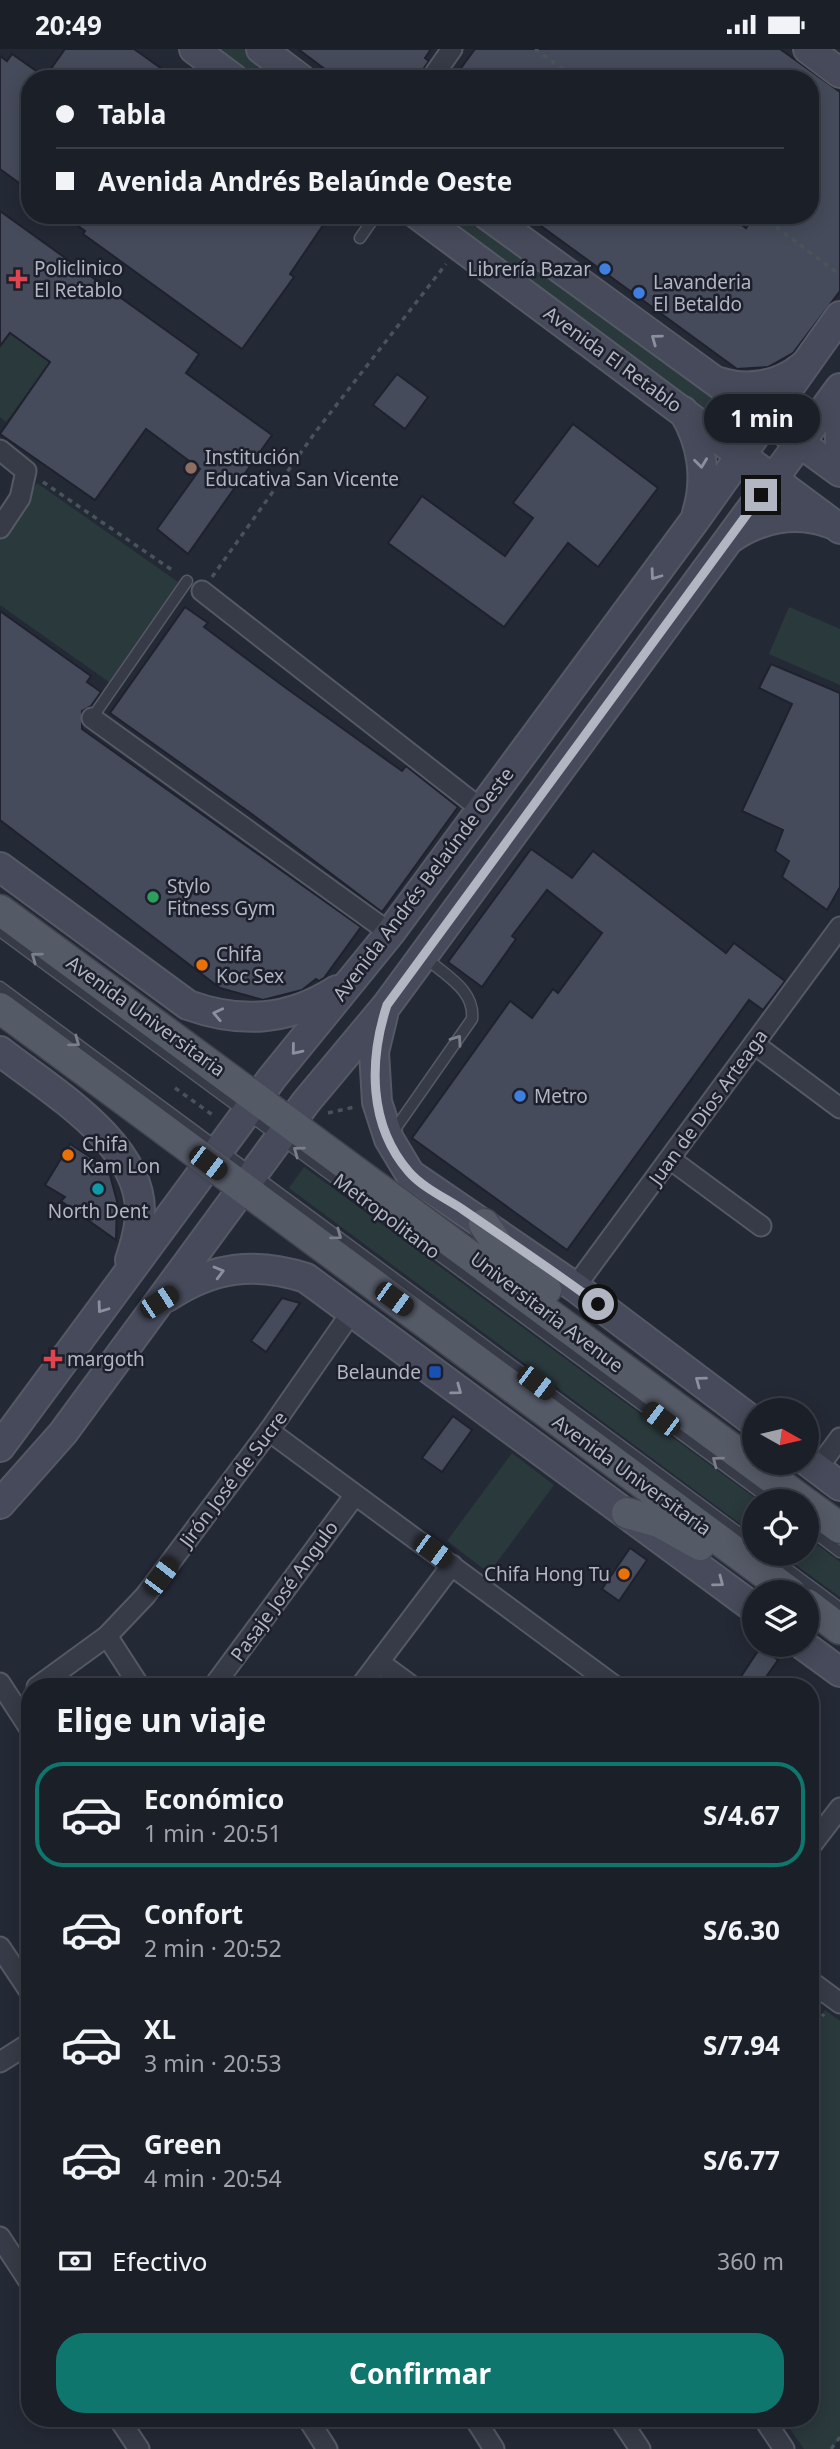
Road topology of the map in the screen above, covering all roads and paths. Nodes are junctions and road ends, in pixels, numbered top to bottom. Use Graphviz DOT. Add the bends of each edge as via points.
graph roads {
  1 [pos="194,49"];
  2 [pos="261,49"];
  3 [pos="453,49"];
  4 [pos="535,49"];
  5 [pos="808,49"];
  6 [pos="222,70"];
  7 [pos="289,70"];
  8 [pos="438,70"];
  9 [pos="564,70"];
  10 [pos="840,73"];
  11 [pos="370,224"];
  12 [pos="430,224"];
  13 [pos="499,224"];
  14 [pos="772,224"];
  15 [pos="360,238"];
  16 [pos="460,246"];
  17 [pos="840,275"];
  18 [pos="840,316"];
  19 [pos="807,363"];
  20 [pos="712,379"];
  21 [pos="840,388"];
  22 [pos="681,409"];
  23 [pos="840,410"];
  24 [pos="768,421"];
  25 [pos="798,443"];
  26 [pos="840,444"];
  27 [pos="0,450"];
  28 [pos="742,454"];
  29 [pos="26,471"];
  30 [pos="840,472"];
  31 [pos="773,477"];
  32 [pos="695,520"];
  33 [pos="0,528"];
  34 [pos="839,528"];
  35 [pos="722,548"];
  36 [pos="195,586"];
  37 [pos="92,718"];
  38 [pos="481,809"];
  39 [pos="444,860"];
  40 [pos="0,867"];
  41 [pos="475,884"];
  42 [pos="410,905"];
  43 [pos="0,910"];
  44 [pos="840,927"];
  45 [pos="442,930"];
  46 [pos="0,931"];
  47 [pos="390,933"];
  48 [pos="423,955"];
  49 [pos="351,981"];
  50 [pos="0,987"];
  51 [pos="387,1005"];
  52 [pos="0,1008"];
  53 [pos="754,1044"];
  54 [pos="0,1051"];
  55 [pos="175,1089"];
  56 [pos="377,1102"];
  57 [pos="253,1105"];
  58 [pos="840,1108"];
  59 [pos="323,1114"];
  60 [pos="218,1120"];
  61 [pos="286,1130"];
  62 [pos="389,1139"];
  63 [pos="214,1156"];
  64 [pos="670,1159"];
  65 [pos="248,1181"];
  66 [pos="484,1224"];
  67 [pos="761,1226"];
  68 [pos="126,1274"];
  69 [pos="575,1287"];
  70 [pos="159,1302"];
  71 [pos="351,1313"];
  72 [pos="578,1335"];
  73 [pos="60,1367"];
  74 [pos="93,1391"];
  75 [pos="28,1411"];
  76 [pos="742,1413"];
  77 [pos="269,1431"];
  78 [pos="63,1433"];
  79 [pos="840,1438"];
  80 [pos="0,1447"];
  81 [pos="819,1458"];
  82 [pos="819,1470"];
  83 [pos="840,1486"];
  84 [pos="756,1489"];
  85 [pos="786,1489"];
  86 [pos="355,1495"];
  87 [pos="0,1504"];
  88 [pos="627,1513"];
  89 [pos="819,1513"];
  90 [pos="840,1528"];
  91 [pos="742,1535"];
  92 [pos="819,1536"];
  93 [pos="840,1552"];
  94 [pos="452,1565"];
  95 [pos="783,1566"];
  96 [pos="760,1580"];
  97 [pos="774,1580"];
  98 [pos="742,1599"];
  99 [pos="840,1608"];
  100 [pos="819,1613"];
  101 [pos="840,1629"];
  102 [pos="107,1636"];
  103 [pos="819,1657"];
  104 [pos="379,1662"];
  105 [pos="840,1672"];
  106 [pos="49,1678"];
  107 [pos="134,1678"];
  108 [pos="220,1678"];
  109 [pos="367,1678"];
  110 [pos="401,1678"];
  111 [pos="604,1678"];
  112 [pos="0,1683"];
  113 [pos="14,1703"];
  114 [pos="840,1808"];
  115 [pos="819,1831"];
  116 [pos="0,1947"];
  117 [pos="21,1978"];
  118 [pos="819,1992"];
  119 [pos="832,2008"];
  120 [pos="819,2022"];
  121 [pos="21,2049"];
  122 [pos="0,2062"];
  123 [pos="0,2237"];
  124 [pos="21,2269"];
  125 [pos="124,2427"];
  126 [pos="313,2427"];
  127 [pos="480,2427"];
  128 [pos="625,2427"];
  129 [pos="769,2427"];
  130 [pos="840,2437"];
  131 [pos="139,2449"];
  132 [pos="327,2449"];
  133 [pos="494,2449"];
  134 [pos="640,2449"];
  135 [pos="784,2449"];
  136 [pos="831,2449"];
  1 -- 6 [label="street"];
  2 -- 7 [label="street"];
  3 -- 8 [label="street"];
  4 -- 9 [label="path"];
  5 -- 10 [label="street"];
  11 -- 15 [label="lane"];
  12 -- 16 [label="street, Avenida El Retablo"];
  20 -- 13 [label="street, one-way"];
  14 -- 17 [label="path"];
  16 -- 22 [label="street, Avenida El Retablo"];
  16 -- 36 [label="path"];
  18 -- 19 [label="street, Avenida Andrés Belaúnde Oeste"];
  19 -- 20 [label="street" via="789,376 756,386 733,386"];
  19 -- 24 [label="street, Avenida Andrés Belaúnde Oeste"];
  20 -- 24 [label="street"];
  21 -- 25 [label="street"];
  22 -- 28 [label="street, Avenida El Retablo"];
  22 -- 32 [label="street, one-way" via="695,435 702,463 702,492"];
  23 -- 26 [label="street"];
  24 -- 25 [label="street"];
  24 -- 28 [label="street, Avenida Andrés Belaúnde Oeste"];
  25 -- 30 [label="street"];
  25 -- 31 [label="street"];
  27 -- 29 [label="street"];
  28 -- 31 [label="street, Avenida El Retablo"];
  28 -- 32 [label="street, Avenida Andrés Belaúnde Oeste"];
  29 -- 33 [label="street" via="20,498"];
  29 -- 36 [label="path"];
  31 -- 34 [label="street, Avenida El Retablo"];
  31 -- 35 [label="street"];
  32 -- 38 [label="street, Avenida Andrés Belaúnde Oeste, one-way"];
  34 -- 35 [label="street" via="811,518 769,520 743,530"];
  35 -- 41 [label="street"];
  36 -- 37 [label="lane"];
  36 -- 38 [label="street"];
  37 -- 47 [label="street"];
  38 -- 39 [label="street, Avenida Andrés Belaúnde Oeste"];
  39 -- 41 [label="street" via="457,877"];
  39 -- 42 [label="street, Avenida Andrés Belaúnde Oeste"];
  49 -- 40 [label="street, Avenida Universitaria, one-way" via="311,1007 285,1014 255,1018 210,1013 168,993"];
  41 -- 45 [label="street"];
  42 -- 45 [label="street" via="429,913"];
  42 -- 47 [label="street, Avenida Andrés Belaúnde Oeste"];
  43 -- 57 [label="main road, Avenida Universitaria"];
  44 -- 53 [label="street, Juan de Dios Arteaga"];
  45 -- 48 [label="street"];
  57 -- 46 [label="lane, one-way"];
  47 -- 49 [label="street, Avenida Andrés Belaúnde Oeste"];
  48 -- 51 [label="street"];
  62 -- 48 [label="lane, one-way" via="472,1019 470,997"];
  49 -- 57 [label="street, Avenida Andrés Belaúnde Oeste, one-way"];
  50 -- 63 [label="lane, one-way"];
  51 -- 56 [label="street" via="374,1052"];
  51 -- 61 [label="street"];
  52 -- 63 [label="main road, Avenida Universitaria"];
  53 -- 58 [label="street"];
  53 -- 64 [label="street, Juan de Dios Arteaga"];
  54 -- 68 [label="street" via="104,1133 122,1157 140,1210"];
  55 -- 60 [label="path"];
  56 -- 59 [label="path"];
  56 -- 62 [label="street"];
  57 -- 61 [label="main road, Avenida Universitaria"];
  57 -- 63 [label="street, Avenida Andrés Belaúnde Oeste"];
  61 -- 65 [label="street"];
  61 -- 72 [label="main road, Universitaria Avenue"];
  84 -- 61 [label="lane, Metropolitano, one-way"];
  62 -- 66 [label="street" via="410,1174"];
  63 -- 65 [label="main road, Avenida Universitaria"];
  63 -- 68 [label="street, Avenida Andrés Belaúnde Oeste"];
  64 -- 67 [label="street"];
  64 -- 69 [label="street, Juan de Dios Arteaga"];
  65 -- 70 [label="street"];
  65 -- 91 [label="lane, one-way"];
  65 -- 97 [label="main road, Avenida Universitaria"];
  66 -- 69 [label="street"];
  66 -- 72 [label="main road" via="500,1248 564,1306"];
  68 -- 73 [label="street, Avenida Andrés Belaúnde Oeste, one-way"];
  76 -- 69 [label="street, one-way"];
  70 -- 71 [label="street, Avenida Universitaria, one-way" via="187,1283 215,1272 268,1268 306,1278"];
  70 -- 74 [label="street"];
  71 -- 77 [label="street, Jirón José de Sucre"];
  71 -- 88 [label="street, Avenida Universitaria, one-way"];
  72 -- 85 [label="main road, Universitaria Avenue"];
  73 -- 74 [label="street" via="73,1382"];
  73 -- 75 [label="street, Avenida Andrés Belaúnde Oeste"];
  74 -- 78 [label="street"];
  75 -- 78 [label="street"];
  75 -- 80 [label="street, Avenida Andrés Belaúnde Oeste"];
  77 -- 86 [label="street"];
  77 -- 102 [label="street, Jirón José de Sucre" via="145,1597"];
  78 -- 87 [label="street"];
  79 -- 81 [label="street"];
  82 -- 83 [label="street"];
  86 -- 94 [label="street"];
  86 -- 108 [label="street, Pasaje José Angulo"];
  88 -- 96 [label="main road" via="659,1522"];
  88 -- 98 [label="street, Avenida Universitaria, one-way"];
  89 -- 90 [label="main road, Universitaria Avenue"];
  92 -- 93 [label="lane"];
  94 -- 104 [label="street"];
  94 -- 111 [label="street"];
  95 -- 99 [label="lane"];
  100 -- 101 [label="main road"];
  102 -- 106 [label="street, Jirón José de Sucre"];
  102 -- 107 [label="street"];
  103 -- 105 [label="street"];
  104 -- 109 [label="street"];
  104 -- 110 [label="street"];
  112 -- 113 [label="street"];
  114 -- 115 [label="street"];
  116 -- 117 [label="street"];
  118 -- 119 [label="street"];
  119 -- 120 [label="path"];
  121 -- 122 [label="street"];
  123 -- 124 [label="street"];
  125 -- 131 [label="street"];
  126 -- 132 [label="street"];
  127 -- 133 [label="street"];
  128 -- 134 [label="street"];
  129 -- 135 [label="street"];
  130 -- 136 [label="path"];
}
